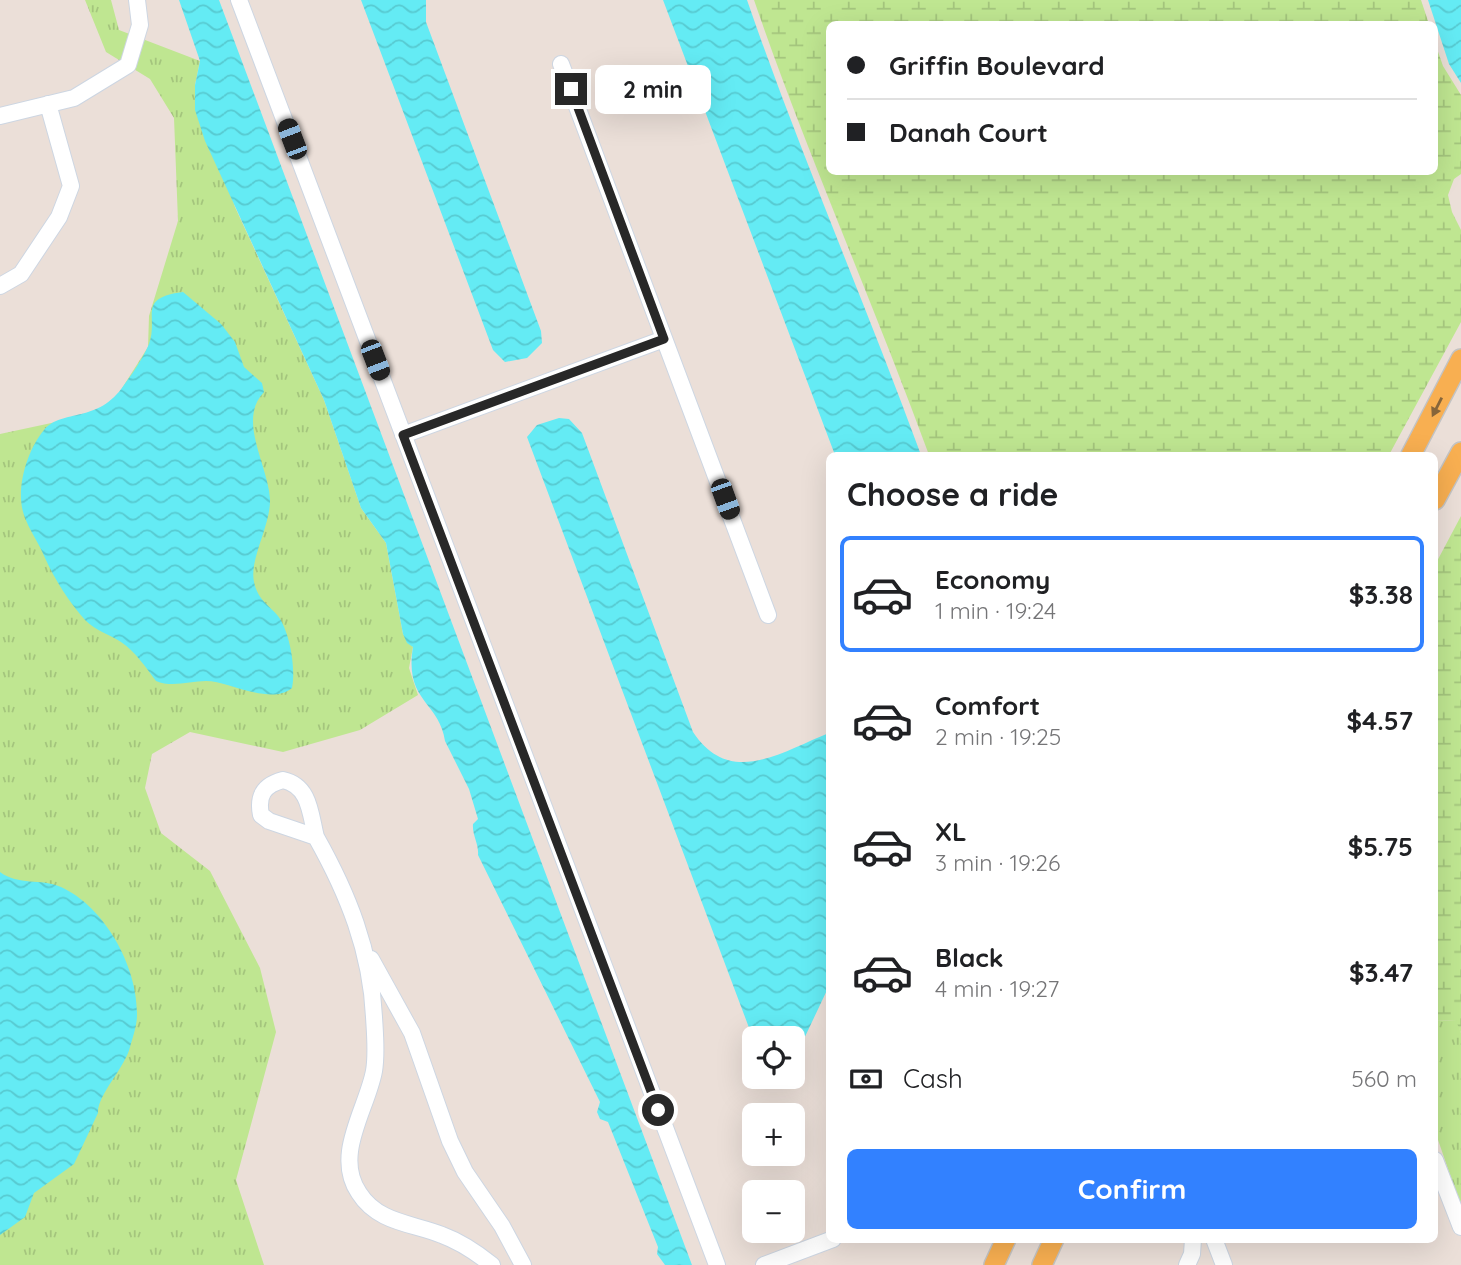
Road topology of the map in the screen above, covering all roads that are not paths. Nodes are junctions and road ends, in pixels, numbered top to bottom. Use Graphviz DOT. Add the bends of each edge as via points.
graph roads {
  1 [pos="137,0"];
  2 [pos="239,0"];
  3 [pos="561,64"];
  4 [pos="48,104"];
  5 [pos="0,116"];
  6 [pos="0,286"];
  7 [pos="664,339"];
  8 [pos="1461,359"];
  9 [pos="403,435"];
  10 [pos="1414,452"];
  11 [pos="1461,452"];
  12 [pos="1438,494"];
  13 [pos="768,615"];
  14 [pos="316,837"];
  15 [pos="366,947"];
  16 [pos="1438,1168"];
  17 [pos="1461,1227"];
  18 [pos="826,1242"];
  19 [pos="1004,1243"];
  20 [pos="1052,1243"];
  21 [pos="1193,1243"];
  22 [pos="1216,1243"];
  23 [pos="492,1265"];
  24 [pos="523,1265"];
  25 [pos="717,1265"];
  26 [pos="764,1265"];
  27 [pos="994,1265"];
  28 [pos="1042,1265"];
  29 [pos="1187,1265"];
  30 [pos="1224,1265"];
  1 -- 4 [label="street" via="139,25 128,65 74,99"];
  2 -- 9 [label="street"];
  3 -- 7 [label="street"];
  4 -- 5 [label="street"];
  4 -- 6 [label="street" via="71,186 59,217 21,274"];
  7 -- 9 [label="street"];
  7 -- 13 [label="street"];
  8 -- 10 [label="main road, one-way"];
  9 -- 25 [label="street"];
  11 -- 12 [label="main road"];
  14 -- 15 [label="street"];
  15 -- 23 [label="street" via="374,1068 348,1150 358,1192 390,1220 442,1235"];
  15 -- 24 [label="street" via="412,1032 455,1151"];
  16 -- 17 [label="street"];
  18 -- 26 [label="street"];
  19 -- 27 [label="main road"];
  20 -- 28 [label="main road"];
  21 -- 29 [label="street"];
  22 -- 30 [label="street"];
}
